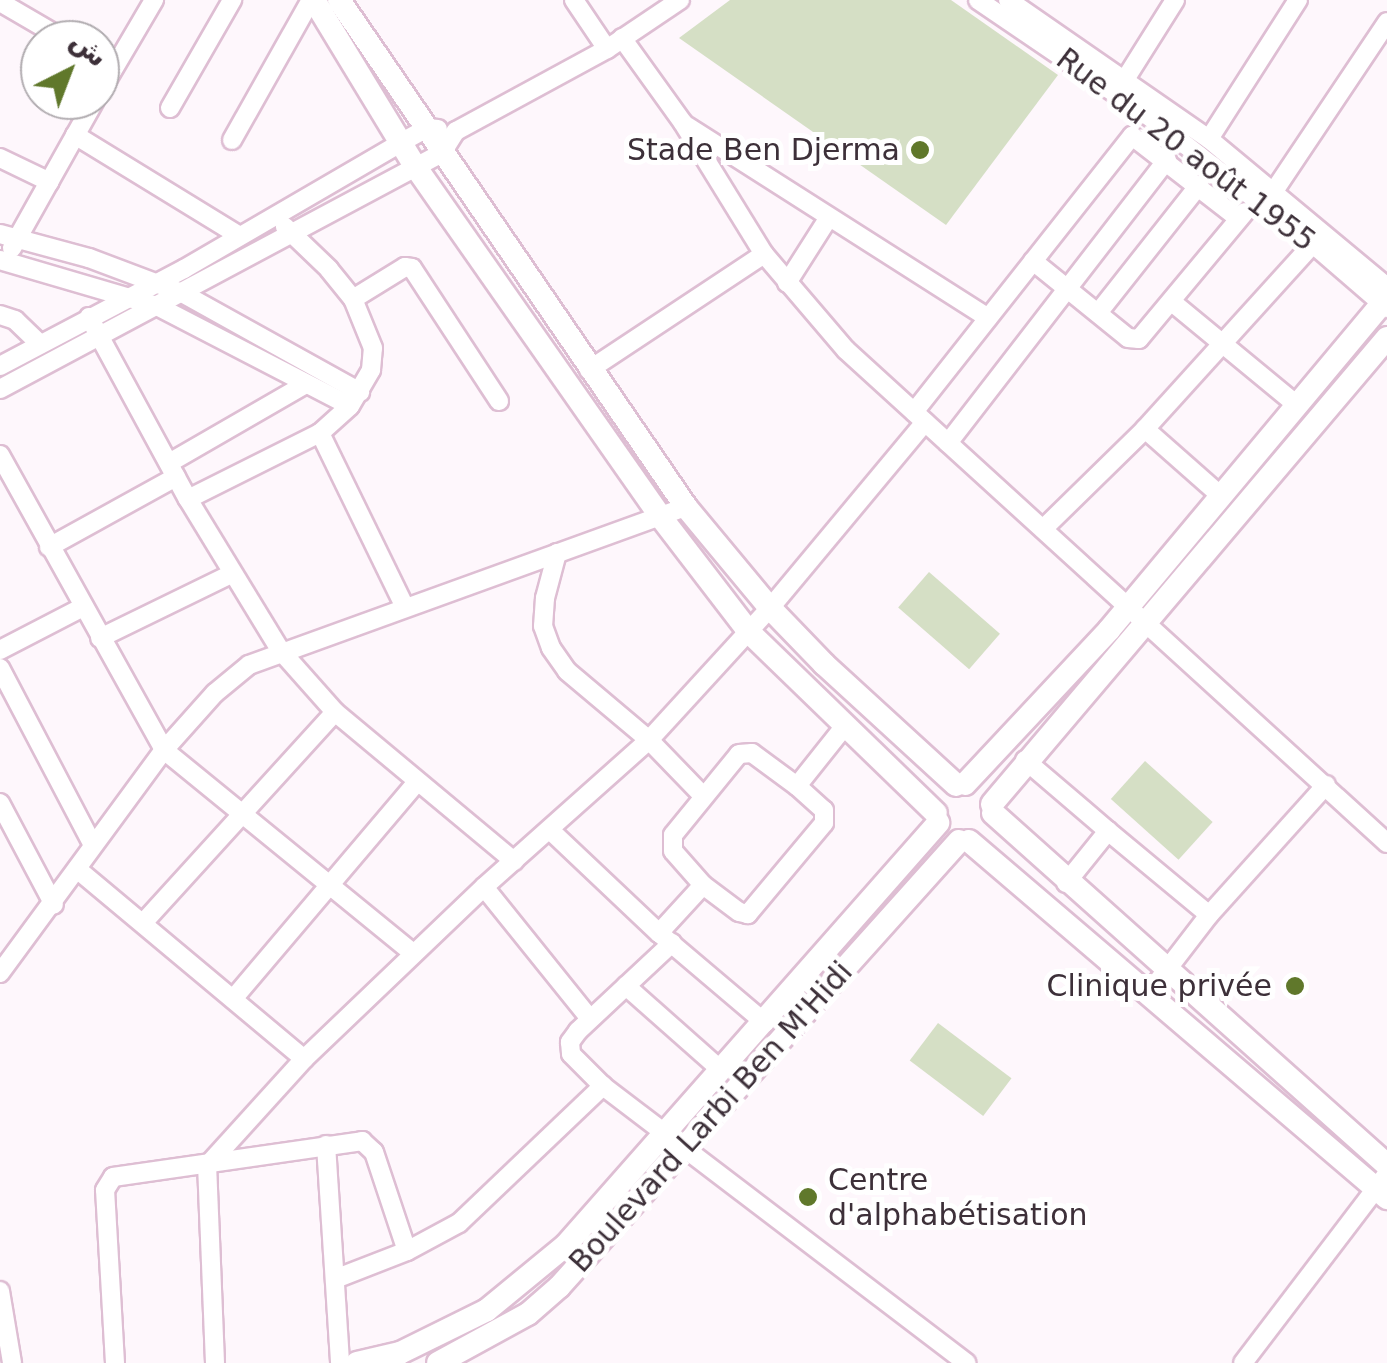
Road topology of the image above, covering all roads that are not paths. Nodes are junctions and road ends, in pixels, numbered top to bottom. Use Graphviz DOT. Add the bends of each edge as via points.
graph roads {
  1 [pos="154,0"];
  2 [pos="232,0"];
  3 [pos="313,0"];
  4 [pos="339,0"];
  5 [pos="574,0"];
  6 [pos="680,0"];
  7 [pos="978,0"];
  8 [pos="1008,0"];
  9 [pos="1047,0"];
  10 [pos="1174,0"];
  11 [pos="1298,0"];
  12 [pos="0,2"];
  13 [pos="1036,17"];
  14 [pos="31,20"];
  15 [pos="1387,22"];
  16 [pos="614,43"];
  17 [pos="120,46"];
  18 [pos="1121,86"];
  19 [pos="170,108"];
  20 [pos="84,120"];
  21 [pos="682,123"];
  22 [pos="427,128"];
  23 [pos="456,131"];
  24 [pos="75,135"];
  25 [pos="1209,139"];
  26 [pos="232,140"];
  27 [pos="402,142"];
  28 [pos="442,153"];
  29 [pos="0,158"];
  30 [pos="1167,160"];
  31 [pos="416,166"];
  32 [pos="50,182"];
  33 [pos="1199,185"];
  34 [pos="1264,198"];
  35 [pos="274,216"];
  36 [pos="829,216"];
  37 [pos="1239,218"];
  38 [pos="293,234"];
  39 [pos="9,236"];
  40 [pos="240,236"];
  41 [pos="1314,244"];
  42 [pos="764,254"];
  43 [pos="2,261"];
  44 [pos="1033,262"];
  45 [pos="156,282"];
  46 [pos="787,283"];
  47 [pos="1067,288"];
  48 [pos="182,293"];
  49 [pos="129,297"];
  50 [pos="1386,299"];
  51 [pos="353,300"];
  52 [pos="1172,302"];
  53 [pos="157,306"];
  54 [pos="0,314"];
  55 [pos="1098,314"];
  56 [pos="89,316"];
  57 [pos="988,318"];
  58 [pos="98,334"];
  59 [pos="1387,338"];
  60 [pos="40,344"];
  61 [pos="1224,344"];
  62 [pos="0,366"];
  63 [pos="589,370"];
  64 [pos="306,384"];
  65 [pos="0,389"];
  66 [pos="355,399"];
  67 [pos="499,401"];
  68 [pos="1298,406"];
  69 [pos="920,417"];
  70 [pos="1145,429"];
  71 [pos="320,432"];
  72 [pos="948,443"];
  73 [pos="0,455"];
  74 [pos="172,470"];
  75 [pos="1221,496"];
  76 [pos="188,499"];
  77 [pos="686,507"];
  78 [pos="660,516"];
  79 [pos="1043,529"];
  80 [pos="48,546"];
  81 [pos="557,553"];
  82 [pos="231,574"];
  83 [pos="83,607"];
  84 [pos="405,607"];
  85 [pos="770,608"];
  86 [pos="1137,614"];
  87 [pos="748,632"];
  88 [pos="100,638"];
  89 [pos="0,650"];
  90 [pos="280,650"];
  91 [pos="0,668"];
  92 [pos="336,712"];
  93 [pos="844,727"];
  94 [pos="649,740"];
  95 [pos="164,750"];
  96 [pos="1025,760"];
  97 [pos="417,782"];
  98 [pos="960,785"];
  99 [pos="1326,785"];
  100 [pos="797,786"];
  101 [pos="704,796"];
  102 [pos="0,803"];
  103 [pos="992,809"];
  104 [pos="240,812"];
  105 [pos="937,818"];
  106 [pos="551,831"];
  107 [pos="1108,831"];
  108 [pos="964,841"];
  109 [pos="1387,843"];
  110 [pos="93,844"];
  111 [pos="514,861"];
  112 [pos="78,869"];
  113 [pos="1066,883"];
  114 [pos="330,885"];
  115 [pos="703,885"];
  116 [pos="484,887"];
  117 [pos="54,905"];
  118 [pos="1209,915"];
  119 [pos="142,923"];
  120 [pos="665,938"];
  121 [pos="412,952"];
  122 [pos="1167,970"];
  123 [pos="0,973"];
  124 [pos="626,986"];
  125 [pos="1149,992"];
  126 [pos="233,999"];
  127 [pos="590,1019"];
  128 [pos="765,1023"];
  129 [pos="304,1059"];
  130 [pos="721,1070"];
  131 [pos="603,1086"];
  132 [pos="664,1132"];
  133 [pos="326,1145"];
  134 [pos="686,1147"];
  135 [pos="1387,1165"];
  136 [pos="207,1166"];
  137 [pos="1384,1186"];
  138 [pos="407,1252"];
  139 [pos="335,1279"];
  140 [pos="0,1291"];
  141 [pos="444,1362"];
  142 [pos="12,1363"];
  143 [pos="115,1363"];
  144 [pos="215,1363"];
  145 [pos="340,1363"];
  146 [pos="357,1363"];
  147 [pos="966,1363"];
  148 [pos="1243,1363"];
  1 -- 17 [label="street"];
  2 -- 19 [label="street"];
  3 -- 26 [label="street"];
  3 -- 27 [label="main road"];
  4 -- 22 [label="main road"];
  5 -- 16 [label="street"];
  6 -- 16 [label="street"];
  7 -- 18 [label="street, Rue du 20 août 1955"];
  8 -- 13 [label="street, Rue du 20 août 1955"];
  9 -- 13 [label="street"];
  10 -- 18 [label="street"];
  11 -- 25 [label="street"];
  12 -- 14 [label="street"];
  13 -- 18 [label="street, Rue du 20 août 1955"];
  15 -- 34 [label="street"];
  16 -- 21 [label="street"];
  16 -- 23 [label="street"];
  18 -- 25 [label="street, Rue du 20 août 1955"];
  18 -- 34 [label="street, Rue du 20 août 1955"];
  20 -- 24 [label="street"];
  21 -- 36 [label="street"];
  21 -- 42 [label="street"];
  22 -- 23 [label="street"];
  22 -- 27 [label="street"];
  22 -- 28 [label="main road"];
  23 -- 28 [label="street"];
  24 -- 32 [label="street"];
  24 -- 40 [label="street"];
  25 -- 34 [label="street, Rue du 20 août 1955"];
  27 -- 31 [label="main road"];
  27 -- 35 [label="street"];
  28 -- 31 [label="street"];
  28 -- 63 [label="main road"];
  29 -- 32 [label="street"];
  30 -- 33 [label="street"];
  30 -- 44 [label="street" via="1132,136"];
  30 -- 47 [label="street"];
  31 -- 38 [label="street"];
  31 -- 78 [label="main road"];
  32 -- 39 [label="street"];
  33 -- 37 [label="street"];
  33 -- 55 [label="street"];
  34 -- 37 [label="street"];
  34 -- 41 [label="street, Rue du 20 août 1955"];
  34 -- 50 [label="street, Rue du 20 août 1955"];
  35 -- 38 [label="street"];
  35 -- 40 [label="street"];
  36 -- 46 [label="street"];
  36 -- 57 [label="street"];
  37 -- 52 [label="street"];
  38 -- 48 [label="street"];
  38 -- 51 [label="street"];
  39 -- 43 [label="street"];
  39 -- 45 [label="street"];
  40 -- 45 [label="street"];
  41 -- 50 [label="street, Rue du 20 août 1955"];
  41 -- 61 [label="street"];
  42 -- 46 [label="street"];
  42 -- 63 [label="street"];
  43 -- 49 [label="street"];
  44 -- 47 [label="street"];
  44 -- 57 [label="street"];
  45 -- 48 [label="street"];
  45 -- 49 [label="street"];
  46 -- 69 [label="street" via="846,350"];
  47 -- 55 [label="street"];
  47 -- 72 [label="street"];
  48 -- 53 [label="street"];
  48 -- 66 [label="street"];
  49 -- 53 [label="street"];
  49 -- 56 [label="street"];
  50 -- 68 [label="main road"];
  51 -- 66 [label="street" via="373,348 371,370"];
  51 -- 67 [label="street" via="412,268"];
  52 -- 55 [label="street" via="1134,340"];
  52 -- 61 [label="street"];
  53 -- 58 [label="street"];
  53 -- 64 [label="street"];
  54 -- 60 [label="street"];
  56 -- 58 [label="street"];
  56 -- 60 [label="street"];
  57 -- 69 [label="street"];
  58 -- 65 [label="street"];
  58 -- 74 [label="street"];
  59 -- 86 [label="main road"];
  60 -- 62 [label="street"];
  61 -- 68 [label="street"];
  61 -- 70 [label="street"];
  63 -- 77 [label="main road"];
  64 -- 66 [label="street"];
  64 -- 74 [label="street"];
  66 -- 71 [label="street"];
  68 -- 75 [label="main road"];
  69 -- 72 [label="street"];
  69 -- 85 [label="street"];
  70 -- 75 [label="street"];
  70 -- 79 [label="street"];
  71 -- 76 [label="street"];
  71 -- 84 [label="street"];
  72 -- 79 [label="street"];
  73 -- 80 [label="street"];
  74 -- 76 [label="street"];
  74 -- 80 [label="street"];
  75 -- 86 [label="main road"];
  76 -- 82 [label="street"];
  77 -- 78 [label="street"];
  77 -- 85 [label="main road"];
  78 -- 81 [label="street"];
  78 -- 87 [label="main road"];
  79 -- 86 [label="street"];
  80 -- 83 [label="street"];
  81 -- 84 [label="street"];
  81 -- 94 [label="street" via="543,626 550,648 567,672"];
  82 -- 88 [label="street"];
  82 -- 90 [label="street"];
  83 -- 88 [label="street"];
  83 -- 89 [label="street"];
  84 -- 90 [label="street"];
  85 -- 87 [label="street"];
  85 -- 98 [label="main road"];
  86 -- 96 [label="main road"];
  86 -- 98 [label="main road"];
  86 -- 99 [label="street"];
  87 -- 93 [label="main road"];
  87 -- 94 [label="street"];
  88 -- 95 [label="street"];
  90 -- 92 [label="street"];
  90 -- 95 [label="street" via="215,693"];
  91 -- 110 [label="street"];
  92 -- 97 [label="street"];
  92 -- 104 [label="street"];
  93 -- 100 [label="street"];
  93 -- 105 [label="main road"];
  94 -- 101 [label="street"];
  94 -- 106 [label="street"];
  95 -- 104 [label="street"];
  95 -- 110 [label="street"];
  96 -- 103 [label="main road"];
  96 -- 107 [label="street"];
  97 -- 111 [label="street"];
  97 -- 114 [label="street"];
  98 -- 103 [label="main road" via="982,790"];
  98 -- 105 [label="main road" via="941,796"];
  99 -- 109 [label="street"];
  99 -- 118 [label="street"];
  100 -- 101 [label="street" via="747,751"];
  100 -- 115 [label="street" via="824,810 824,823 752,911 738,912"];
  101 -- 115 [label="street" via="670,844"];
  102 -- 117 [label="street"];
  103 -- 108 [label="main road" via="983,834"];
  103 -- 113 [label="main road"];
  104 -- 114 [label="street"];
  104 -- 119 [label="street"];
  105 -- 108 [label="main road"];
  105 -- 128 [label="main road"];
  106 -- 111 [label="street"];
  106 -- 120 [label="street"];
  107 -- 113 [label="street"];
  107 -- 118 [label="street"];
  108 -- 125 [label="main road"];
  108 -- 134 [label="main road, Boulevard Larbi Ben M'Hidi"];
  110 -- 112 [label="street"];
  111 -- 116 [label="street"];
  112 -- 117 [label="street"];
  112 -- 119 [label="street"];
  113 -- 122 [label="main road"];
  114 -- 121 [label="street"];
  114 -- 126 [label="street"];
  115 -- 120 [label="street"];
  116 -- 121 [label="street"];
  116 -- 127 [label="street"];
  117 -- 123 [label="street"];
  118 -- 122 [label="street"];
  119 -- 126 [label="street"];
  120 -- 124 [label="street"];
  120 -- 128 [label="street"];
  121 -- 129 [label="street"];
  122 -- 125 [label="street"];
  122 -- 135 [label="main road"];
  124 -- 127 [label="street"];
  124 -- 130 [label="street"];
  125 -- 137 [label="main road"];
  126 -- 129 [label="street"];
  127 -- 131 [label="street" via="570,1042 571,1054"];
  128 -- 130 [label="main road"];
  129 -- 136 [label="street"];
  130 -- 132 [label="main road"];
  131 -- 132 [label="street"];
  131 -- 138 [label="street" via="482,1204"];
  132 -- 134 [label="street"];
  132 -- 146 [label="main road" via="525,1282 443,1335"];
  133 -- 136 [label="street"];
  133 -- 138 [label="street" via="370,1145"];
  133 -- 139 [label="street"];
  134 -- 141 [label="main road, Boulevard Larbi Ben M'Hidi" via="546,1299"];
  134 -- 147 [label="street"];
  136 -- 143 [label="street" via="128,1174 106,1184"];
  136 -- 144 [label="street"];
  137 -- 148 [label="street"];
  138 -- 139 [label="street"];
  139 -- 145 [label="street"];
  140 -- 142 [label="street"];
}
